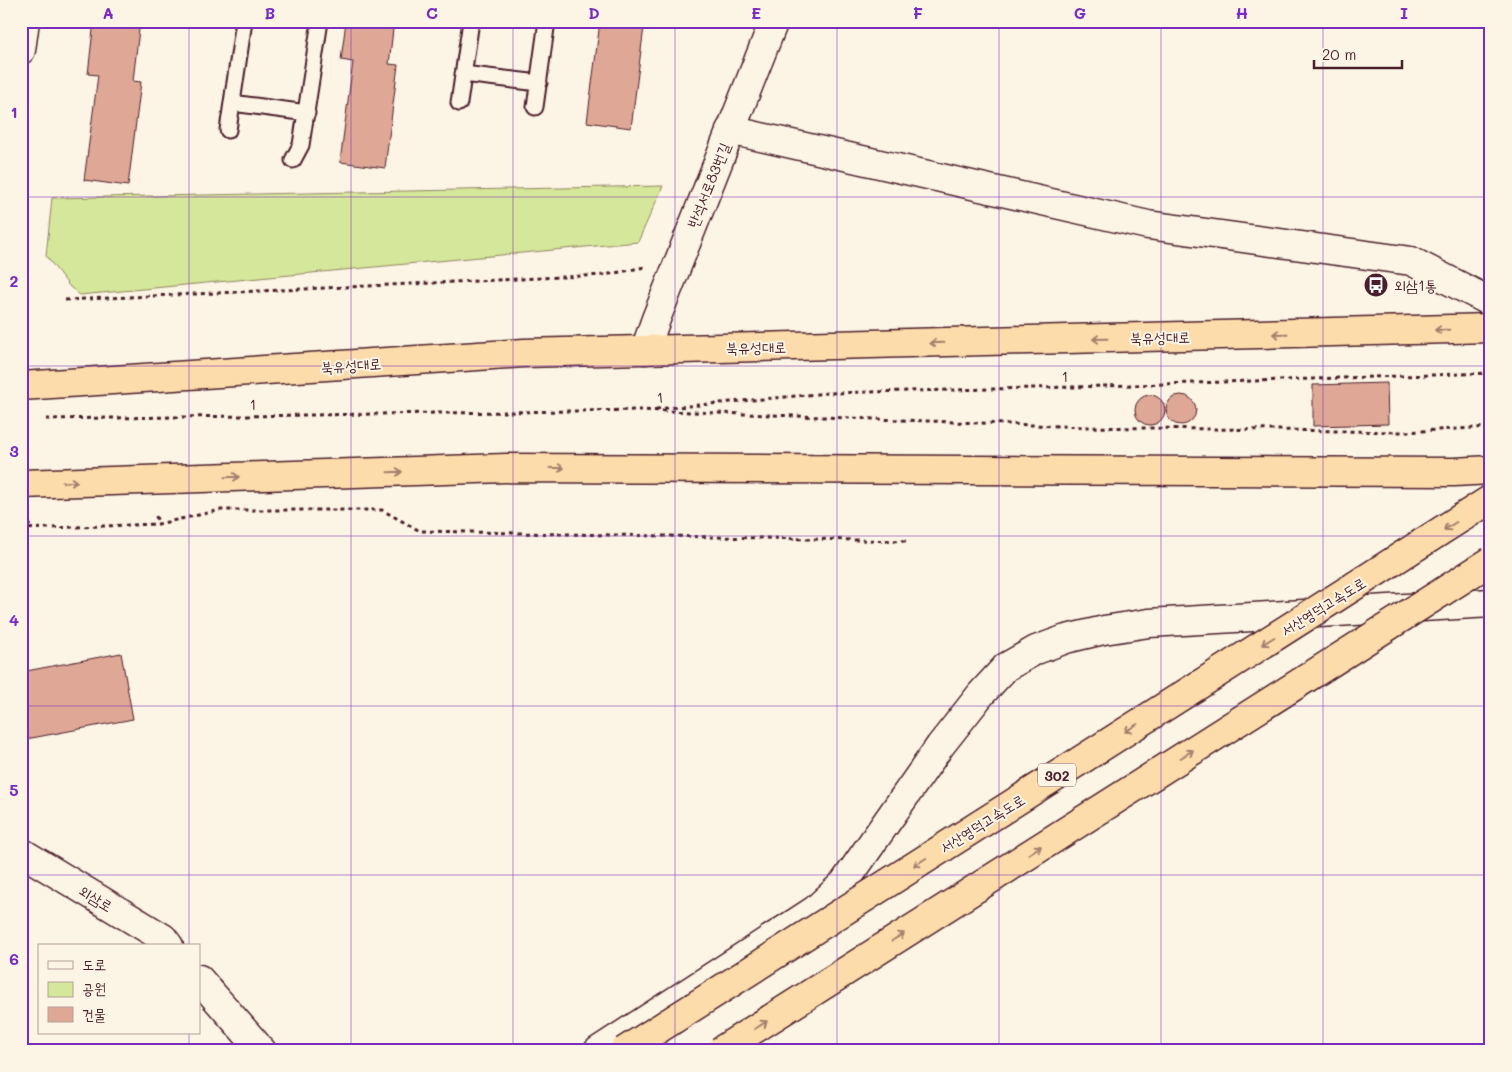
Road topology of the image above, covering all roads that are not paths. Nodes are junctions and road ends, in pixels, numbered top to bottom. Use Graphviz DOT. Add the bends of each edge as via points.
graph roads {
  1 [pos="25,21"];
  2 [pos="244,21"];
  3 [pos="320,21"];
  4 [pos="471,21"];
  5 [pos="547,21"];
  6 [pos="774,21"];
  7 [pos="21,50"];
  8 [pos="463,74"];
  9 [pos="539,84"];
  10 [pos="232,103"];
  11 [pos="459,103"];
  12 [pos="535,107"];
  13 [pos="307,113"];
  14 [pos="228,130"];
  15 [pos="730,130"];
  16 [pos="293,160"];
  17 [pos="1491,302"];
  18 [pos="1491,328"];
  19 [pos="645,350"];
  20 [pos="21,386"];
  21 [pos="1491,470"];
  22 [pos="21,484"];
  23 [pos="1491,499"];
  24 [pos="1491,561"];
  25 [pos="1491,603"];
  26 [pos="21,852"];
  27 [pos="168,944"];
  28 [pos="200,980"];
  29 [pos="262,1051"];
  30 [pos="598,1051"];
  31 [pos="624,1051"];
  32 [pos="720,1051"];
  1 -- 7 [label="street"];
  2 -- 10 [label="lane"];
  3 -- 13 [label="lane"];
  4 -- 8 [label="lane"];
  5 -- 9 [label="lane"];
  6 -- 15 [label="street, 반석서로83번길"];
  8 -- 9 [label="lane"];
  8 -- 11 [label="lane"];
  9 -- 12 [label="lane"];
  10 -- 13 [label="lane"];
  10 -- 14 [label="lane"];
  13 -- 16 [label="lane" via="301,146"];
  15 -- 17 [label="street" via="1148,225 1411,261"];
  15 -- 19 [label="street, 반석서로83번길"];
  18 -- 19 [label="highway, 북유성대로, one-way"];
  19 -- 20 [label="highway, 북유성대로" via="524,353"];
  22 -- 21 [label="highway, one-way" via="506,468"];
  23 -- 31 [label="highway, 서산영덕고속도로 / 302, one-way, bridge"];
  32 -- 24 [label="highway, one-way, bridge"];
  25 -- 30 [label="street" via="1149,623 1075,636 1036,650 1006,667 981,694 940,746 844,883 821,905"];
  26 -- 27 [label="street, 외삼로" via="163,938"];
  28 -- 29 [label="street"];
}
